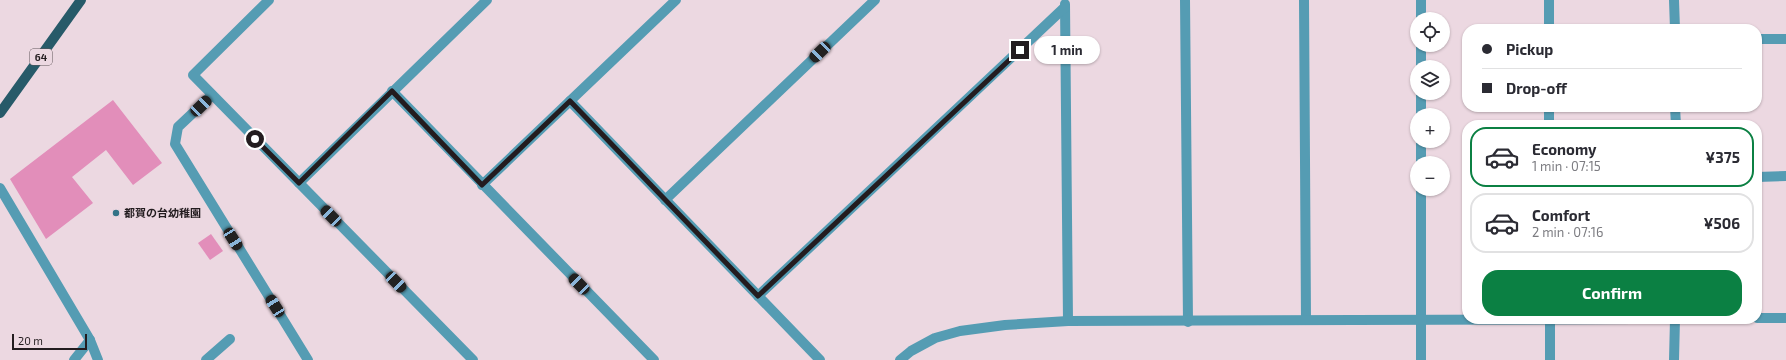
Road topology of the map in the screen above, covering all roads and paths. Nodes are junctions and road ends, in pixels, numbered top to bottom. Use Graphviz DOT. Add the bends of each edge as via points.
graph roads {
  1 [pos="81,0"];
  2 [pos="269,0"];
  3 [pos="487,0"];
  4 [pos="676,0"];
  5 [pos="875,0"];
  6 [pos="1185,0"];
  7 [pos="1304,0"];
  8 [pos="1421,0"];
  9 [pos="1549,0"];
  10 [pos="1674,0"];
  11 [pos="1065,3"];
  12 [pos="1421,12"];
  13 [pos="1549,24"];
  14 [pos="1675,24"];
  15 [pos="1762,39"];
  16 [pos="1786,39"];
  17 [pos="392,91"];
  18 [pos="212,95"];
  19 [pos="570,101"];
  20 [pos="0,113"];
  21 [pos="1786,176"];
  22 [pos="1762,177"];
  23 [pos="299,183"];
  24 [pos="482,185"];
  25 [pos="0,188"];
  26 [pos="1421,196"];
  27 [pos="665,200"];
  28 [pos="758,296"];
  29 [pos="1762,318"];
  30 [pos="1786,318"];
  31 [pos="1306,320"];
  32 [pos="1421,320"];
  33 [pos="1462,320"];
  34 [pos="1068,321"];
  35 [pos="1188,322"];
  36 [pos="1550,324"];
  37 [pos="1675,324"];
  38 [pos="230,339"];
  39 [pos="90,340"];
  40 [pos="74,360"];
  41 [pos="98,360"];
  42 [pos="206,360"];
  43 [pos="308,360"];
  44 [pos="472,360"];
  45 [pos="654,360"];
  46 [pos="820,360"];
  47 [pos="900,360"];
  48 [pos="1421,360"];
  49 [pos="1550,360"];
  50 [pos="1674,360"];
  1 -- 20 [label="main road, 64"];
  2 -- 18 [label="street" via="193,75"];
  3 -- 17 [label="street"];
  4 -- 19 [label="street"];
  5 -- 27 [label="street"];
  6 -- 35 [label="street"];
  7 -- 31 [label="street"];
  8 -- 12 [label="street"];
  9 -- 13 [label="street"];
  10 -- 14 [label="street"];
  11 -- 28 [label="street"];
  11 -- 34 [label="street"];
  15 -- 16 [label="street"];
  17 -- 23 [label="street"];
  17 -- 24 [label="street"];
  18 -- 23 [label="street"];
  18 -- 43 [label="street" via="178,127 175,144"];
  19 -- 24 [label="street"];
  19 -- 27 [label="street"];
  21 -- 22 [label="street"];
  23 -- 44 [label="street"];
  24 -- 45 [label="street"];
  25 -- 39 [label="street"];
  26 -- 32 [label="street"];
  27 -- 28 [label="street"];
  28 -- 46 [label="street"];
  29 -- 30 [label="street"];
  31 -- 32 [label="street"];
  31 -- 35 [label="street"];
  32 -- 33 [label="street"];
  32 -- 48 [label="street"];
  34 -- 35 [label="street"];
  34 -- 47 [label="street" via="960,331 935,338"];
  36 -- 49 [label="street"];
  37 -- 50 [label="street"];
  38 -- 42 [label="street"];
  39 -- 40 [label="street"];
  39 -- 41 [label="street"];
}
